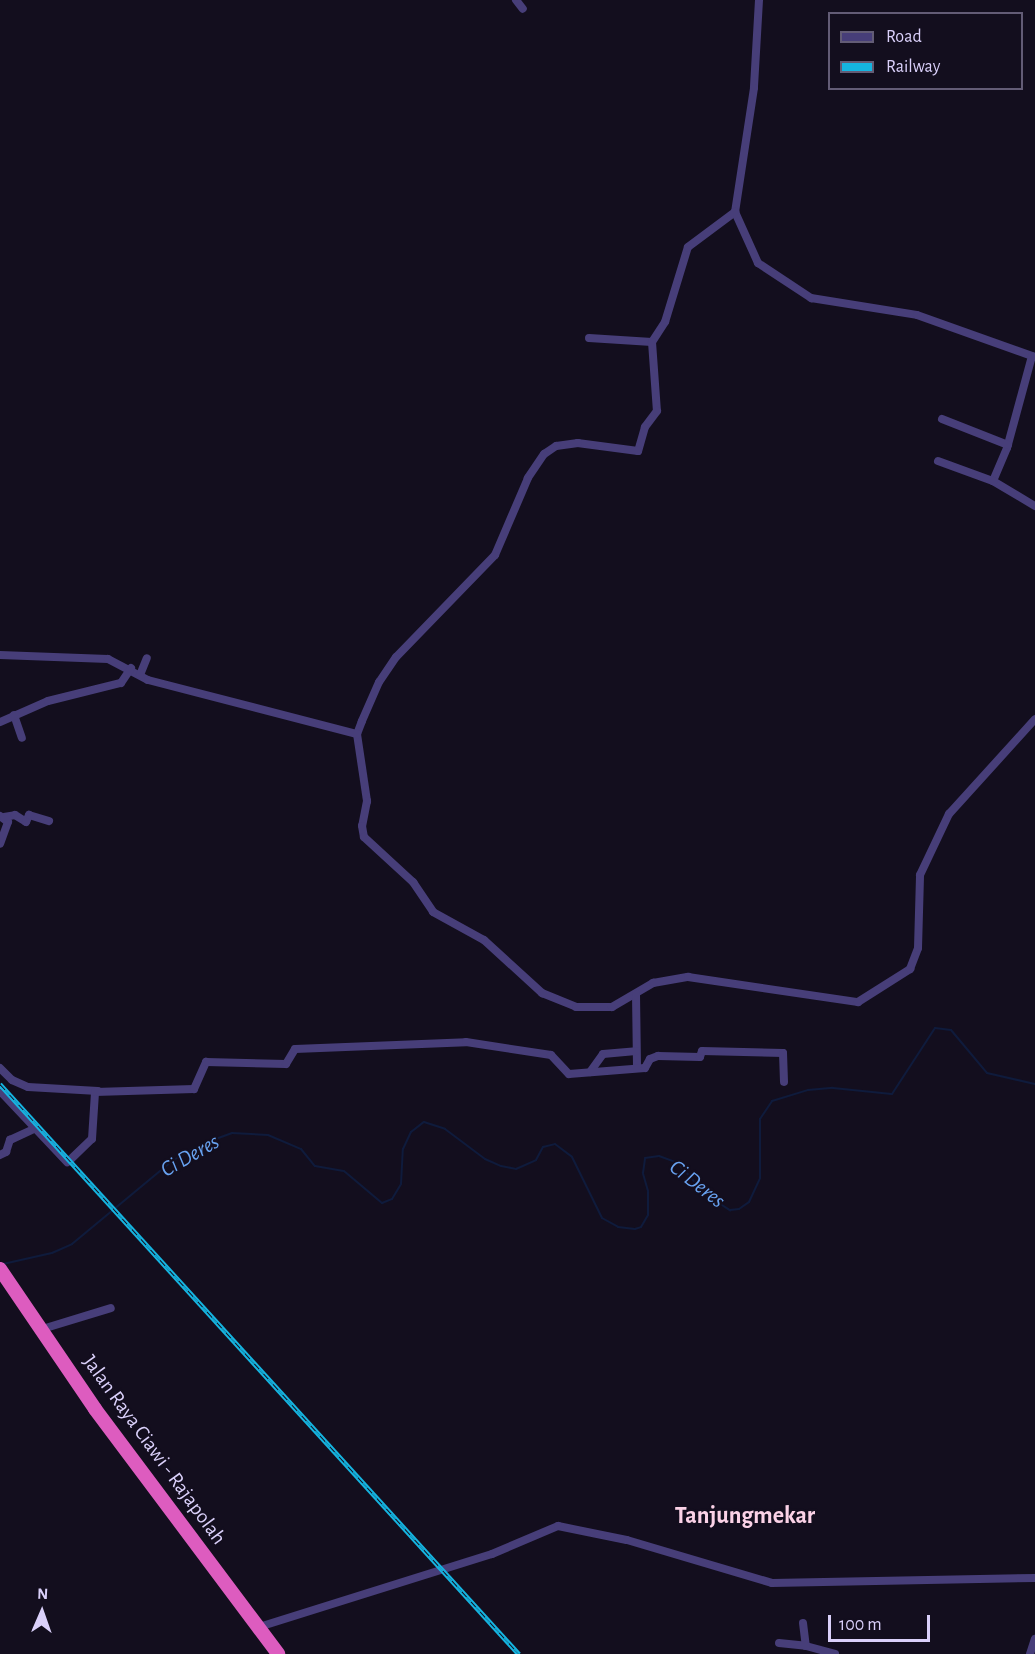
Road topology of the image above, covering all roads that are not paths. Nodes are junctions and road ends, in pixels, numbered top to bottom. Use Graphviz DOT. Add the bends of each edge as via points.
graph roads {
  1 [pos="516,0"];
  2 [pos="759,0"];
  3 [pos="523,9"];
  4 [pos="735,212"];
  5 [pos="589,338"];
  6 [pos="652,342"];
  7 [pos="1034,357"];
  8 [pos="942,419"];
  9 [pos="1008,445"];
  10 [pos="939,460"];
  11 [pos="993,481"];
  12 [pos="1035,506"];
  13 [pos="0,655"];
  14 [pos="147,658"];
  15 [pos="131,668"];
  16 [pos="140,675"];
  17 [pos="14,715"];
  18 [pos="1035,719"];
  19 [pos="0,722"];
  20 [pos="357,734"];
  21 [pos="22,738"];
  22 [pos="2,816"];
  23 [pos="49,821"];
  24 [pos="0,844"];
  25 [pos="636,994"];
  26 [pos="636,1051"];
  27 [pos="0,1068"];
  28 [pos="636,1068"];
  29 [pos="590,1072"];
  30 [pos="784,1082"];
  31 [pos="0,1091"];
  32 [pos="98,1091"];
  33 [pos="34,1129"];
  34 [pos="0,1155"];
  35 [pos="2,1273"];
  36 [pos="111,1308"];
  37 [pos="39,1330"];
  38 [pos="1035,1578"];
  39 [pos="803,1623"];
  40 [pos="259,1627"];
  41 [pos="1035,1639"];
  42 [pos="779,1643"];
  43 [pos="806,1646"];
  44 [pos="278,1654"];
  45 [pos="835,1654"];
  46 [pos="1030,1654"];
  1 -- 3 [label="street"];
  2 -- 4 [label="street" via="754,88"];
  4 -- 6 [label="street" via="688,248 665,322"];
  4 -- 7 [label="street" via="758,263 811,298 917,315"];
  5 -- 6 [label="street"];
  6 -- 20 [label="street" via="657,411 645,427 638,451 578,442 560,445 544,454 528,478 495,555 396,657 379,682"];
  7 -- 9 [label="street"];
  8 -- 9 [label="street"];
  9 -- 11 [label="street"];
  10 -- 11 [label="street"];
  11 -- 12 [label="street"];
  13 -- 15 [label="street" via="101,658"];
  14 -- 16 [label="street"];
  15 -- 16 [label="street"];
  15 -- 17 [label="street" via="121,683 48,701"];
  16 -- 20 [label="street"];
  17 -- 19 [label="street"];
  17 -- 21 [label="street"];
  18 -- 25 [label="street" via="949,814 920,875 917,955 901,978 858,1002 704,977 653,983"];
  20 -- 25 [label="street" via="367,801 364,837 413,882 433,912 484,939 542,993 564,1004 602,1009"];
  22 -- 23 [label="street" via="15,815 26,822 32,815"];
  22 -- 24 [label="street" via="8,822"];
  25 -- 26 [label="street"];
  26 -- 28 [label="street"];
  26 -- 29 [label="street" via="603,1054"];
  27 -- 32 [label="street" via="12,1080 28,1087"];
  28 -- 29 [label="street"];
  28 -- 30 [label="street" via="645,1068 650,1059 658,1056 700,1057 702,1051 783,1053"];
  29 -- 32 [label="street" via="569,1074 551,1055 464,1042 294,1049 286,1064 206,1062 194,1089"];
  31 -- 33 [label="street"];
  32 -- 33 [label="street" via="93,1094 92,1139 69,1161"];
  33 -- 34 [label="street" via="10,1140 6,1152"];
  35 -- 37 [label="highway, Jalan Raya Ciawi - Rajapolah"];
  36 -- 37 [label="street"];
  37 -- 40 [label="highway, Jalan Raya Ciawi - Rajapolah"];
  38 -- 40 [label="street" via="772,1583 627,1540 558,1526 492,1554"];
  39 -- 43 [label="street"];
  40 -- 44 [label="highway, Jalan Raya Ciawi - Rajapolah"];
  41 -- 46 [label="street"];
  42 -- 43 [label="street"];
  43 -- 45 [label="street"];
}
